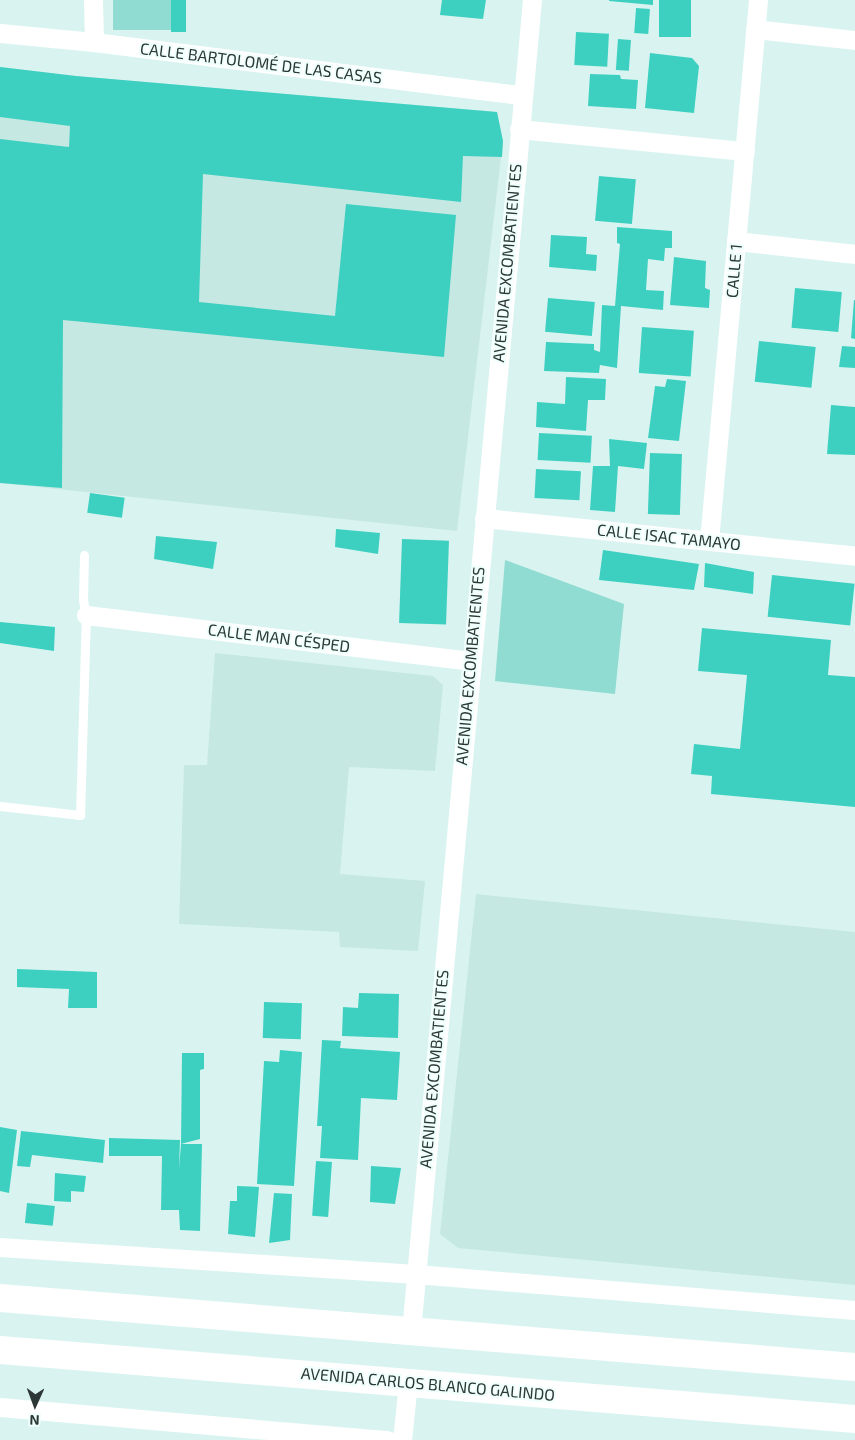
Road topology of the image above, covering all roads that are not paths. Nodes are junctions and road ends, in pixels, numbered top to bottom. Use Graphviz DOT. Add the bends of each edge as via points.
graph roads {
  1 [pos="92,0"];
  2 [pos="532,0"];
  3 [pos="758,0"];
  4 [pos="755,29"];
  5 [pos="0,33"];
  6 [pos="855,40"];
  7 [pos="94,42"];
  8 [pos="522,95"];
  9 [pos="519,129"];
  10 [pos="745,151"];
  11 [pos="736,242"];
  12 [pos="855,254"];
  13 [pos="484,518"];
  14 [pos="709,541"];
  15 [pos="84,555"];
  16 [pos="855,556"];
  17 [pos="86,615"];
  18 [pos="471,661"];
  19 [pos="0,806"];
  20 [pos="0,1247"];
  21 [pos="416,1274"];
  22 [pos="0,1298"];
  23 [pos="855,1310"];
  24 [pos="411,1332"];
  25 [pos="0,1350"];
  26 [pos="855,1367"];
  27 [pos="408,1383"];
  28 [pos="0,1407"];
  29 [pos="855,1419"];
  30 [pos="388,1440"];
  31 [pos="402,1440"];
  1 -- 7 [label="street"];
  2 -- 8 [label="street, AVENIDA EXCOMBATIENTES"];
  3 -- 4 [label="street, CALLE 1"];
  4 -- 6 [label="street"];
  4 -- 10 [label="street, CALLE 1"];
  5 -- 7 [label="street, CALLE BARTOLOMÉ DE LAS CASAS"];
  7 -- 8 [label="street, CALLE BARTOLOMÉ DE LAS CASAS"];
  8 -- 9 [label="street, AVENIDA EXCOMBATIENTES"];
  9 -- 10 [label="street"];
  9 -- 13 [label="street, AVENIDA EXCOMBATIENTES"];
  10 -- 11 [label="street, CALLE 1"];
  11 -- 12 [label="street"];
  11 -- 14 [label="street, CALLE 1"];
  13 -- 14 [label="street, CALLE ISAC TAMAYO"];
  13 -- 18 [label="street, AVENIDA EXCOMBATIENTES"];
  14 -- 16 [label="street, CALLE ISAC TAMAYO"];
  15 -- 17 [label="lane"];
  17 -- 18 [label="street, CALLE MAN CÉSPED"];
  17 -- 19 [label="lane" via="80,814"];
  18 -- 21 [label="street, AVENIDA EXCOMBATIENTES"];
  20 -- 21 [label="street"];
  21 -- 23 [label="street"];
  21 -- 24 [label="street, AVENIDA EXCOMBATIENTES"];
  22 -- 24 [label="highway"];
  24 -- 26 [label="highway"];
  25 -- 27 [label="highway, AVENIDA CARLOS BLANCO GALINDO"];
  27 -- 29 [label="highway, AVENIDA CARLOS BLANCO GALINDO"];
  27 -- 31 [label="street"];
  28 -- 30 [label="street"];
}
